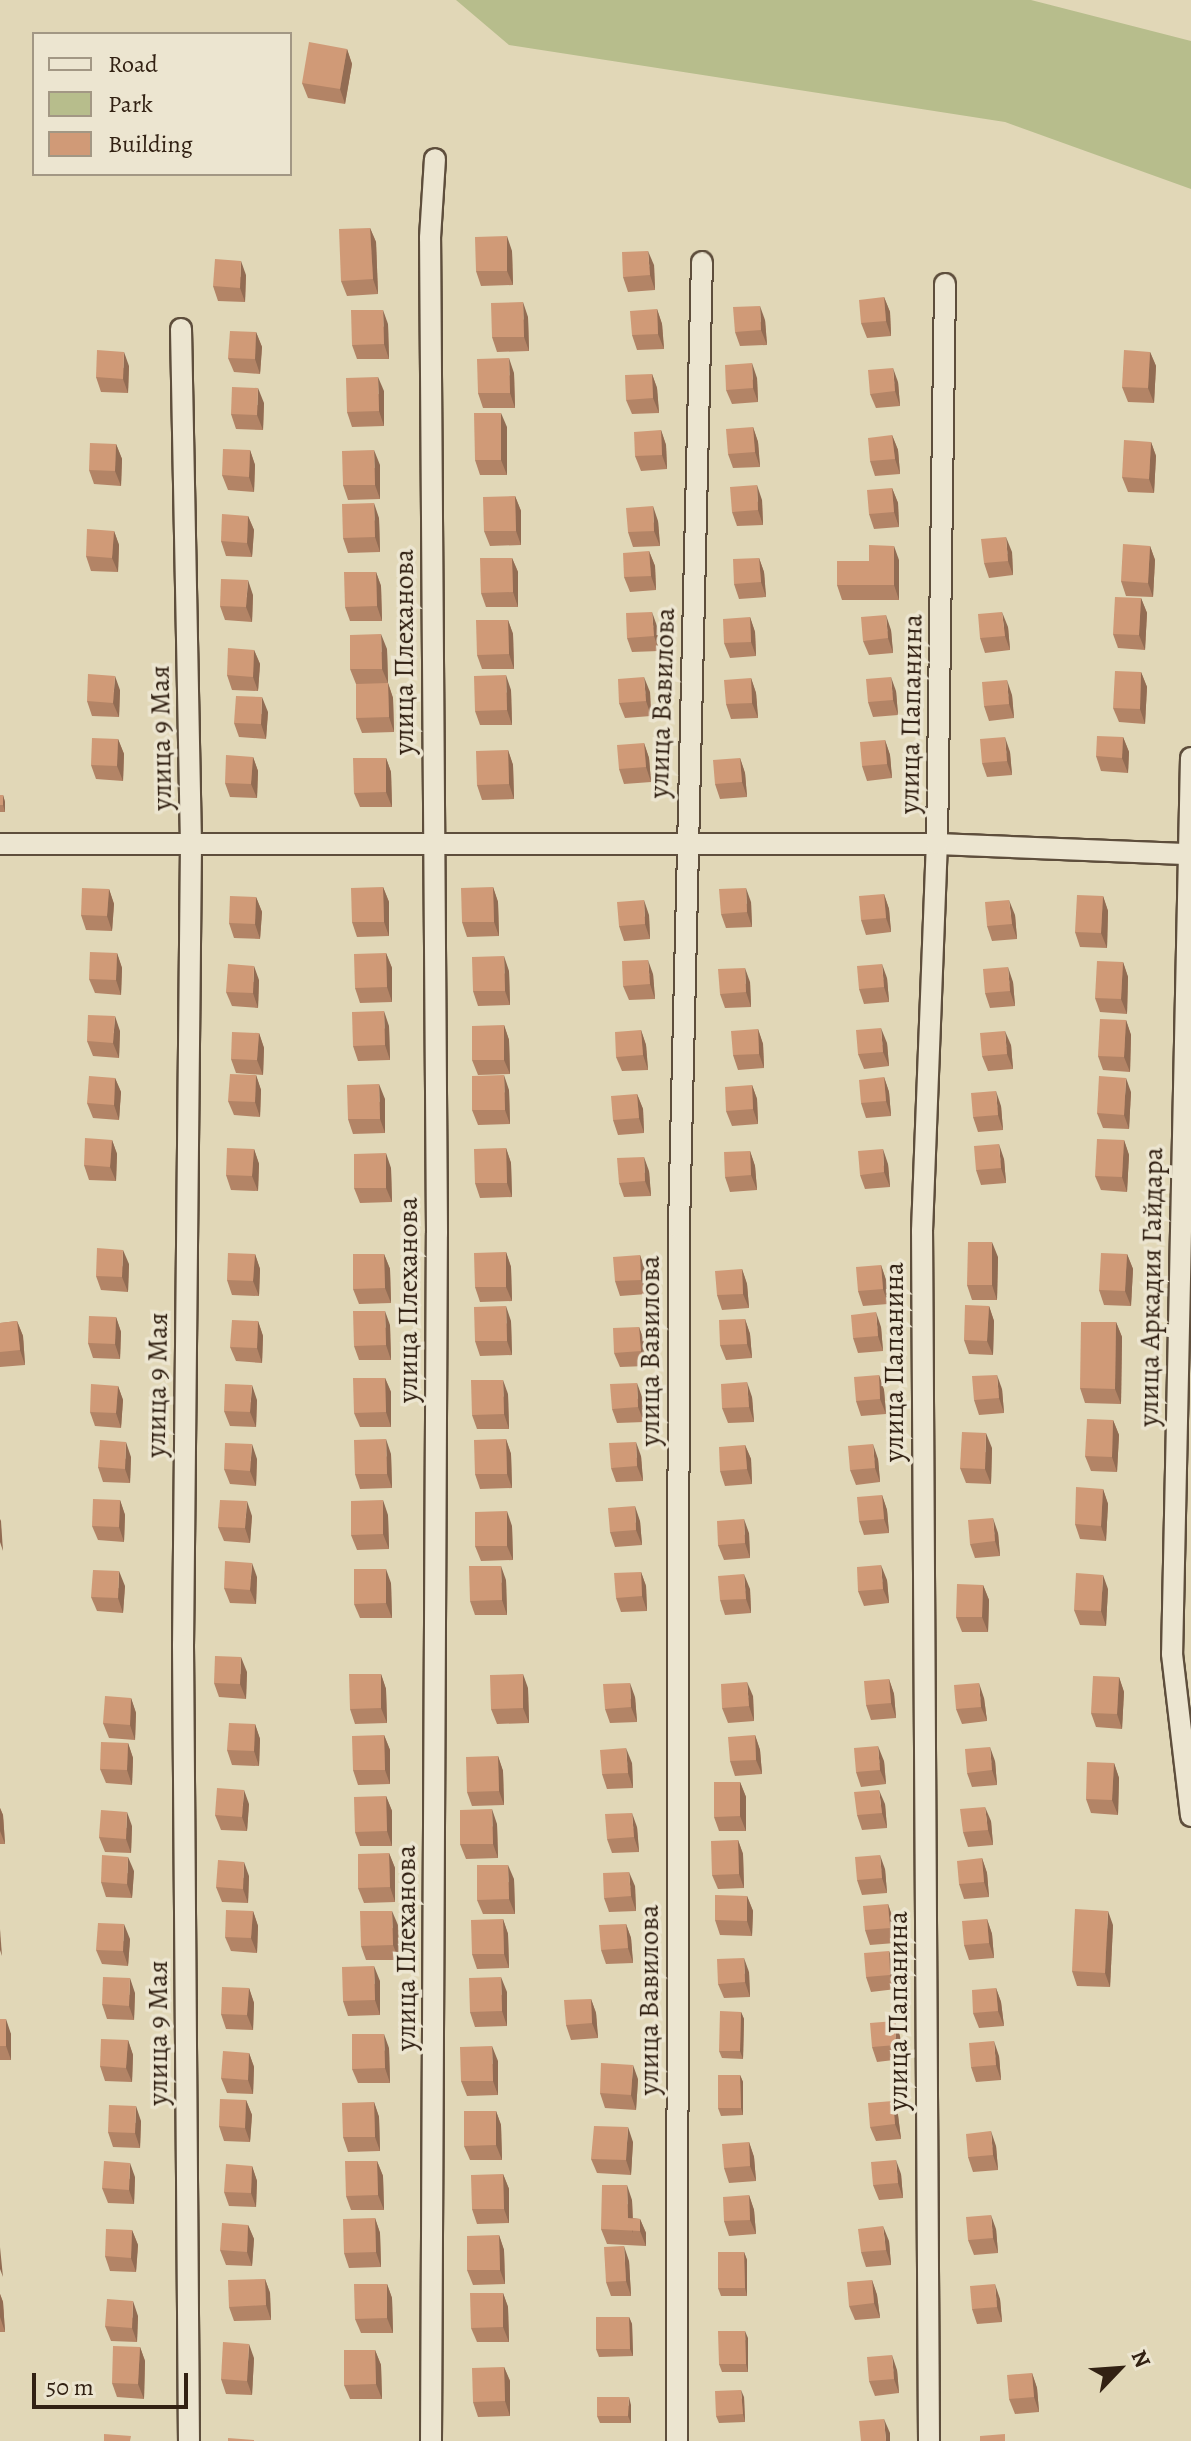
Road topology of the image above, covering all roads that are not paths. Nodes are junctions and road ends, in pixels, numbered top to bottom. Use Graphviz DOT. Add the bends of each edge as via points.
graph roads {
  1 [pos="435,159"];
  2 [pos="702,262"];
  3 [pos="945,284"];
  4 [pos="181,329"];
  5 [pos="1191,758"];
  6 [pos="0,844"];
  7 [pos="191,844"];
  8 [pos="937,844"];
  9 [pos="686,845"];
  10 [pos="433,846"];
  11 [pos="1189,854"];
  12 [pos="1191,1816"];
  13 [pos="189,2441"];
  14 [pos="431,2441"];
  15 [pos="677,2441"];
  16 [pos="929,2441"];
  1 -- 10 [label="street, улица Плеханова" via="430,238"];
  2 -- 9 [label="street, улица Вавилова"];
  3 -- 8 [label="street, улица Папанина"];
  4 -- 7 [label="street, улица 9 Мая"];
  5 -- 11 [label="street, улица Аркадия Гайдара"];
  6 -- 7 [label="street"];
  7 -- 10 [label="street"];
  7 -- 13 [label="street, улица 9 Мая" via="183,1645"];
  8 -- 9 [label="street"];
  8 -- 11 [label="street"];
  8 -- 16 [label="street, улица Папанина" via="922,1231"];
  9 -- 10 [label="street"];
  9 -- 15 [label="street, улица Вавилова" via="676,1645"];
  10 -- 14 [label="street, улица Плеханова" via="437,1248"];
  11 -- 12 [label="street, улица Аркадия Гайдара" via="1172,1654"];
}
